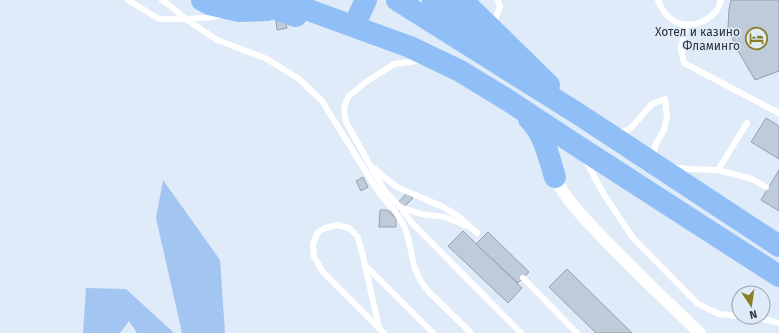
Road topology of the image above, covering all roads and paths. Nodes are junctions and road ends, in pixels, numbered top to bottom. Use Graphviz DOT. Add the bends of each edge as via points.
graph roads {
  1 [pos="128,0"];
  2 [pos="162,0"];
  3 [pos="202,0"];
  4 [pos="326,0"];
  5 [pos="397,0"];
  6 [pos="433,0"];
  7 [pos="462,0"];
  8 [pos="477,0"];
  9 [pos="498,0"];
  10 [pos="658,0"];
  11 [pos="721,0"];
  12 [pos="280,5"];
  13 [pos="244,6"];
  14 [pos="362,8"];
  15 [pos="186,19"];
  16 [pos="686,25"];
  17 [pos="492,29"];
  18 [pos="417,61"];
  19 [pos="506,98"];
  20 [pos="779,113"];
  21 [pos="580,115"];
  22 [pos="747,123"];
  23 [pos="610,135"];
  24 [pos="579,148"];
  25 [pos="369,163"];
  26 [pos="654,164"];
  27 [pos="718,170"];
  28 [pos="555,177"];
  29 [pos="766,187"];
  30 [pos="397,209"];
  31 [pos="779,246"];
  32 [pos="365,265"];
  33 [pos="779,276"];
  34 [pos="523,278"];
  35 [pos="731,315"];
  36 [pos="379,328"];
  37 [pos="384,333"];
  38 [pos="433,333"];
  39 [pos="471,333"];
  40 [pos="521,333"];
  41 [pos="576,333"];
  42 [pos="700,333"];
  1 -- 15 [label="lane" via="159,19"];
  2 -- 15 [label="lane"];
  3 -- 13 [label="highway" via="209,4"];
  4 -- 14 [label="highway"];
  5 -- 21 [label="highway"];
  6 -- 21 [label="highway" via="466,21"];
  7 -- 17 [label="highway"];
  8 -- 17 [label="highway"];
  9 -- 17 [label="lane" via="500,7"];
  10 -- 16 [label="lane" via="667,15 676,22"];
  11 -- 16 [label="lane" via="715,13 707,20"];
  12 -- 13 [label="highway"];
  12 -- 18 [label="highway"];
  12 -- 19 [label="highway" via="410,47 460,71"];
  13 -- 15 [label="lane" via="213,17"];
  14 -- 19 [label="highway" via="463,65"];
  15 -- 30 [label="lane" via="217,40 267,59 299,79 322,101 380,193"];
  16 -- 20 [label="lane" via="681,48 684,63"];
  17 -- 21 [label="highway"];
  18 -- 19 [label="highway" via="457,75"];
  18 -- 25 [label="lane" via="394,64 348,97 344,108 346,122"];
  19 -- 24 [label="highway"];
  19 -- 28 [label="highway" via="532,122 545,143"];
  21 -- 23 [label="highway"];
  22 -- 27 [label="lane"];
  23 -- 26 [label="highway"];
  23 -- 26 [label="lane" via="630,129 652,104 665,99 667,117 664,130 654,146"];
  24 -- 28 [label="highway" via="558,161"];
  24 -- 33 [label="highway"];
  24 -- 35 [label="lane" via="603,193 633,238 698,304 719,314"];
  25 -- 30 [label="lane"];
  25 -- 30 [label="lane" via="397,187 441,206 458,216 480,235 444,217"];
  26 -- 27 [label="lane"];
  26 -- 31 [label="highway"];
  27 -- 29 [label="lane" via="752,179"];
  28 -- 42 [label="street" via="560,189 583,218"];
  30 -- 39 [label="lane" via="406,230 414,266 420,280"];
  30 -- 40 [label="lane"];
  32 -- 36 [label="lane"];
  32 -- 36 [label="lane" via="357,236 349,228 338,225 318,232 313,244 314,257 323,272"];
  32 -- 38 [label="lane"];
  34 -- 41 [label="lane"];
  36 -- 37 [label="lane"];
}
